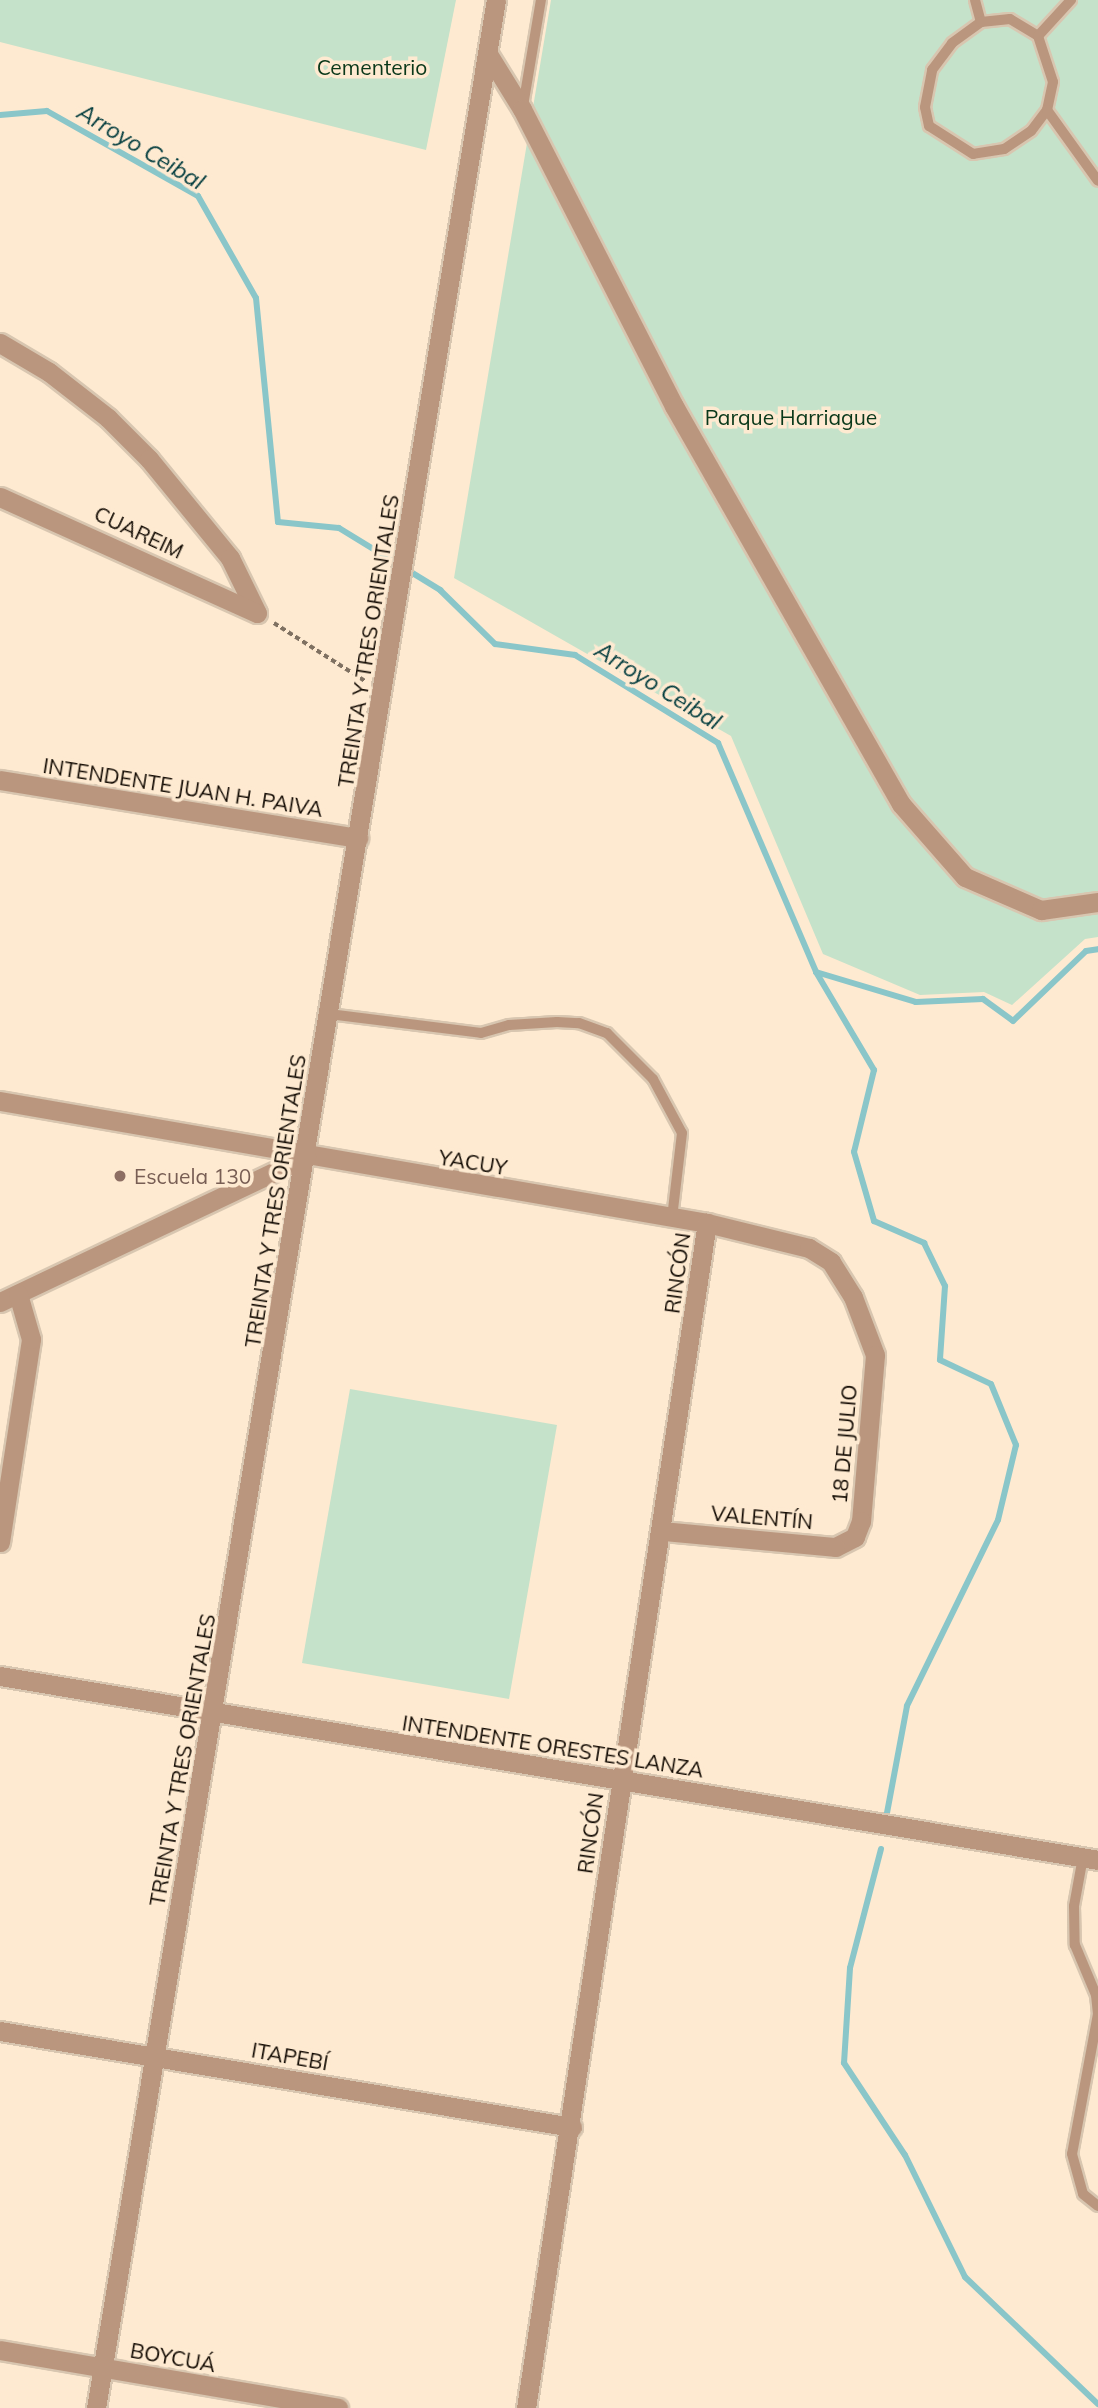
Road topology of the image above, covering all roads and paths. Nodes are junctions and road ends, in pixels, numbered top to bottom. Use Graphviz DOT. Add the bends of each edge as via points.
graph roads {
  1 [pos="496,0"];
  2 [pos="541,0"];
  3 [pos="975,0"];
  4 [pos="1071,0"];
  5 [pos="981,22"];
  6 [pos="1038,36"];
  7 [pos="488,54"];
  8 [pos="522,110"];
  9 [pos="1047,110"];
  10 [pos="1098,181"];
  11 [pos="0,343"];
  12 [pos="0,497"];
  13 [pos="257,612"];
  14 [pos="383,692"];
  15 [pos="0,780"];
  16 [pos="358,838"];
  17 [pos="1098,902"];
  18 [pos="329,1014"];
  19 [pos="0,1101"];
  20 [pos="306,1157"];
  21 [pos="672,1218"];
  22 [pos="707,1223"];
  23 [pos="18,1294"];
  24 [pos="0,1302"];
  25 [pos="875,1355"];
  26 [pos="663,1531"];
  27 [pos="855,1537"];
  28 [pos="0,1542"];
  29 [pos="0,1676"];
  30 [pos="214,1713"];
  31 [pos="621,1779"];
  32 [pos="1091,1858"];
  33 [pos="0,2031"];
  34 [pos="155,2057"];
  35 [pos="572,2127"];
  36 [pos="1098,2206"];
  37 [pos="0,2350"];
  38 [pos="102,2368"];
  39 [pos="96,2408"];
  40 [pos="338,2408"];
  41 [pos="526,2408"];
  1 -- 7 [label="street, TREINTA Y TRES ORIENTALES"];
  2 -- 8 [label="lane"];
  3 -- 5 [label="lane"];
  4 -- 6 [label="lane"];
  5 -- 6 [label="lane" via="1010,19"];
  5 -- 9 [label="lane" via="952,43 932,70 925,107 929,126 973,154 1004,149 1031,131"];
  6 -- 9 [label="lane" via="1053,82"];
  7 -- 8 [label="street"];
  7 -- 14 [label="street, TREINTA Y TRES ORIENTALES"];
  8 -- 17 [label="street" via="674,406 901,804 965,877 1041,910"];
  9 -- 10 [label="lane"];
  11 -- 13 [label="street" via="69,387 149,460 230,558"];
  12 -- 13 [label="street, CUAREIM"];
  13 -- 14 [label="path"];
  14 -- 16 [label="street, TREINTA Y TRES ORIENTALES"];
  15 -- 16 [label="street, INTENDENTE JUAN H. PAIVA"];
  16 -- 18 [label="street, TREINTA Y TRES ORIENTALES"];
  18 -- 20 [label="street, TREINTA Y TRES ORIENTALES"];
  18 -- 21 [label="lane" via="481,1033 509,1025 557,1022 579,1023 607,1033 653,1079 682,1133"];
  19 -- 20 [label="street, YACUY"];
  20 -- 21 [label="street, YACUY"];
  20 -- 23 [label="street"];
  20 -- 30 [label="street, TREINTA Y TRES ORIENTALES"];
  21 -- 22 [label="street, YACUY"];
  22 -- 25 [label="street, YACUY" via="810,1248 831,1262 853,1297"];
  22 -- 26 [label="street, RINCÓN"];
  23 -- 24 [label="street"];
  23 -- 28 [label="street" via="31,1339"];
  25 -- 27 [label="street, 18 DE JULIO" via="861,1521"];
  26 -- 27 [label="street, VALENTÍN" via="835,1547"];
  26 -- 31 [label="street, RINCÓN"];
  29 -- 30 [label="street, INTENDENTE ORESTES LANZA"];
  30 -- 31 [label="street, INTENDENTE ORESTES LANZA"];
  30 -- 34 [label="street, TREINTA Y TRES ORIENTALES"];
  31 -- 32 [label="street, INTENDENTE ORESTES LANZA"];
  31 -- 35 [label="street, RINCÓN"];
  32 -- 36 [label="lane" via="1074,1906 1075,1945 1096,1995 1098,2014 1072,2154 1083,2194"];
  33 -- 34 [label="street, ITAPEBÍ"];
  34 -- 35 [label="street, ITAPEBÍ"];
  34 -- 38 [label="street, TREINTA Y TRES ORIENTALES"];
  35 -- 41 [label="street, RINCÓN"];
  37 -- 38 [label="street, BOYCUÁ"];
  38 -- 39 [label="street, TREINTA Y TRES ORIENTALES"];
  38 -- 40 [label="street, BOYCUÁ"];
}
